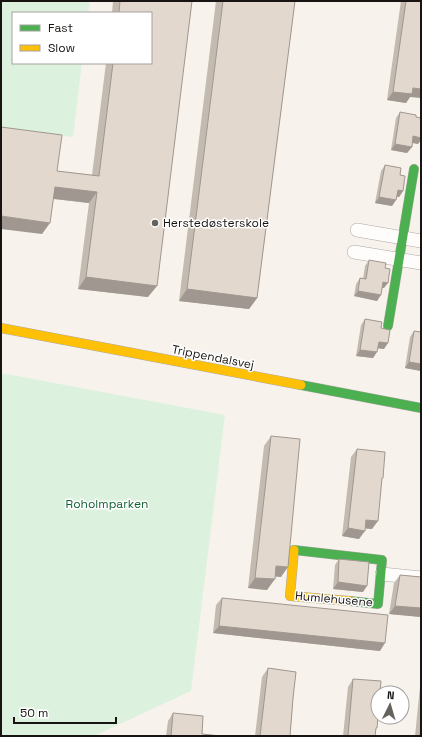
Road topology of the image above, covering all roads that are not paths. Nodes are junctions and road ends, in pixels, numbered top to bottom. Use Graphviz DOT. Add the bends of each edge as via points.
graph roads {
  1 [pos="414,168"];
  2 [pos="357,230"];
  3 [pos="403,238"];
  4 [pos="421,241"];
  5 [pos="354,252"];
  6 [pos="400,259"];
  7 [pos="421,263"];
  8 [pos="388,326"];
  9 [pos="1,328"];
  10 [pos="421,408"];
  11 [pos="382,574"];
  12 [pos="421,578"];
  1 -- 3 [label="street"];
  2 -- 3 [label="street"];
  3 -- 4 [label="street"];
  3 -- 6 [label="street"];
  5 -- 6 [label="street"];
  6 -- 7 [label="street"];
  6 -- 8 [label="street"];
  9 -- 10 [label="street, Trippendalsvej"];
  11 -- 11 [label="street, Humlehusene" via="378,604 290,596 294,550 382,560"];
  11 -- 12 [label="street"];
}
